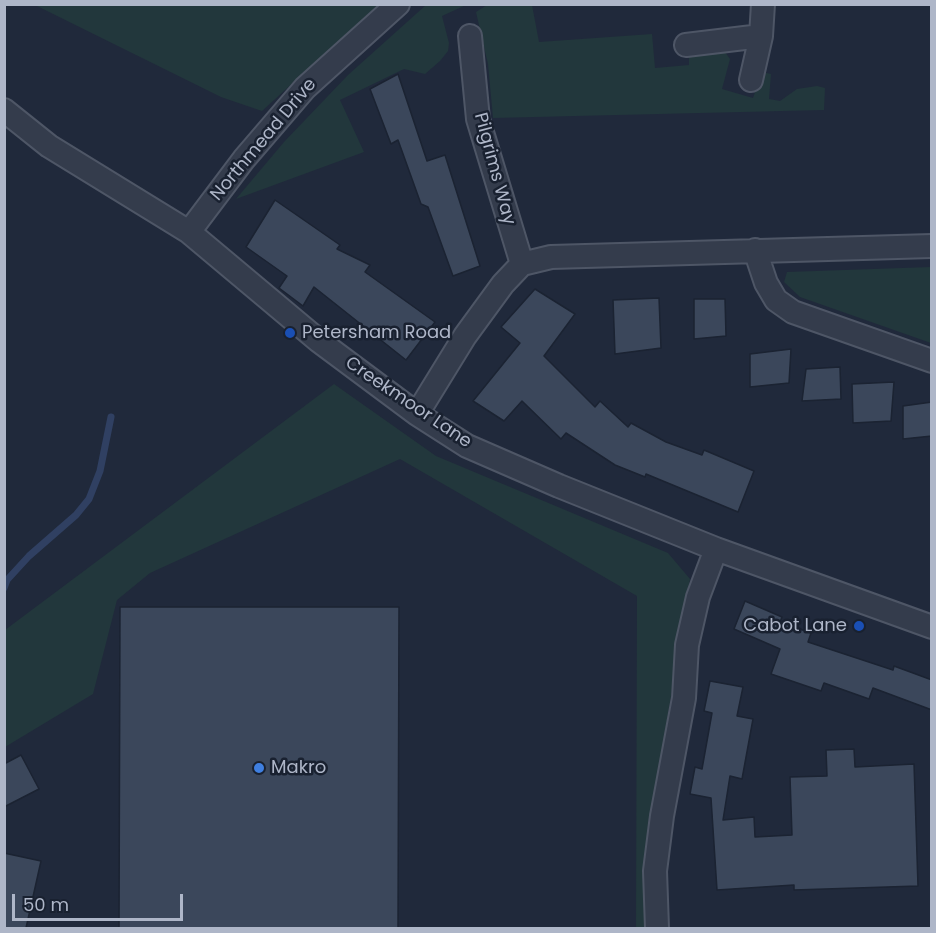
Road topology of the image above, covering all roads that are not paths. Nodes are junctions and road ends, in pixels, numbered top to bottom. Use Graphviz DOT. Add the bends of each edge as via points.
graph roads {
  1 [pos="398,4"];
  2 [pos="763,4"];
  3 [pos="470,36"];
  4 [pos="761,36"];
  5 [pos="686,45"];
  6 [pos="751,80"];
  7 [pos="4,110"];
  8 [pos="189,232"];
  9 [pos="932,246"];
  10 [pos="755,250"];
  11 [pos="522,264"];
  12 [pos="932,362"];
  13 [pos="417,414"];
  14 [pos="716,549"];
  15 [pos="932,627"];
  16 [pos="657,928"];
  1 -- 8 [label="street, Northmead Drive" via="305,88"];
  2 -- 4 [label="street"];
  3 -- 11 [label="street, Pilgrims Way" via="478,118"];
  4 -- 5 [label="street"];
  4 -- 6 [label="street"];
  7 -- 8 [label="street, Creekmoor Lane" via="49,146"];
  8 -- 13 [label="street, Creekmoor Lane" via="319,341"];
  9 -- 10 [label="street"];
  10 -- 11 [label="street" via="551,257"];
  10 -- 12 [label="street" via="776,300 793,312"];
  11 -- 13 [label="street" via="465,336"];
  13 -- 14 [label="street, Creekmoor Lane" via="467,446"];
  14 -- 15 [label="street, Creekmoor Lane"];
  14 -- 16 [label="street" via="698,597 687,645 684,698 655,872"];
}
